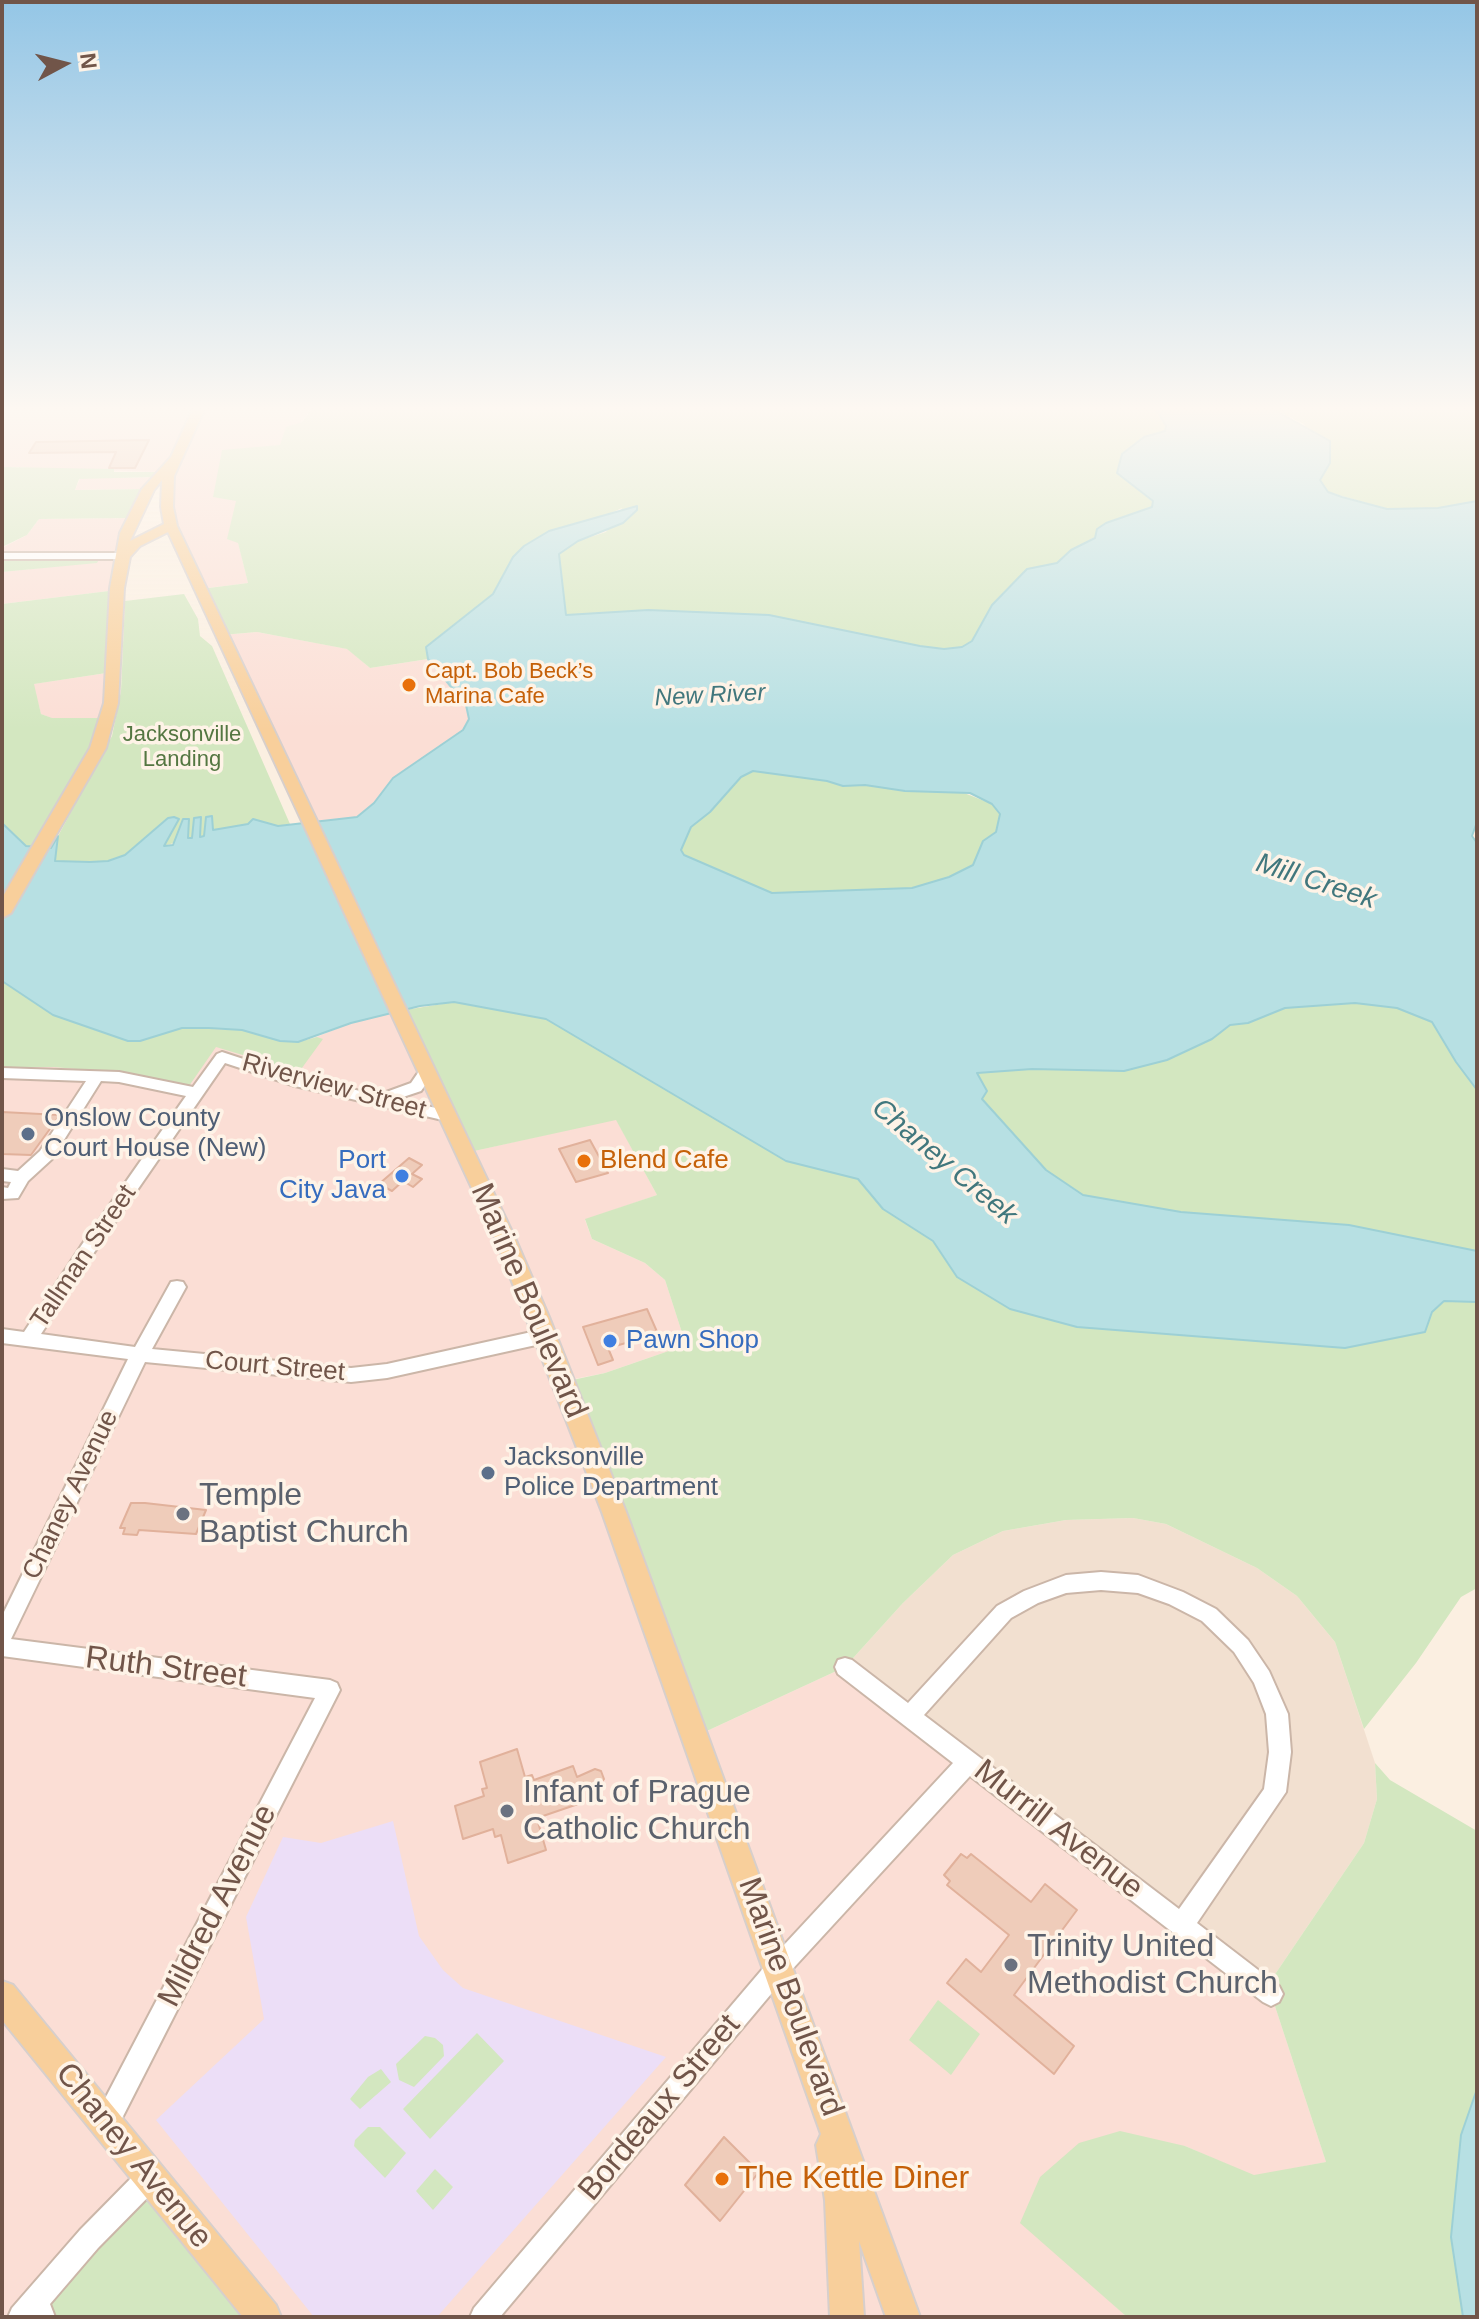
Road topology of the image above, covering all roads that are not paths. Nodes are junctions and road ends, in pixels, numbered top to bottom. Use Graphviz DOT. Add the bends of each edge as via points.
graph roads {
  1 [pos="135,514"];
  2 [pos="170,514"];
  3 [pos="171,526"];
  4 [pos="126,533"];
  5 [pos="2,556"];
  6 [pos="124,556"];
  7 [pos="2,913"];
  8 [pos="222,1057"];
  9 [pos="427,1071"];
  10 [pos="2,1073"];
  11 [pos="97,1076"];
  12 [pos="195,1093"];
  13 [pos="379,1100"];
  14 [pos="447,1116"];
  15 [pos="2,1175"];
  16 [pos="22,1177"];
  17 [pos="2,1193"];
  18 [pos="177,1287"];
  19 [pos="2,1336"];
  20 [pos="545,1336"];
  21 [pos="29,1339"];
  22 [pos="140,1354"];
  23 [pos="2,1637"];
  24 [pos="2,1647"];
  25 [pos="845,1667"];
  26 [pos="330,1690"];
  27 [pos="910,1716"];
  28 [pos="969,1761"];
  29 [pos="1181,1926"];
  30 [pos="779,1967"];
  31 [pos="1271,1994"];
  32 [pos="2,1996"];
  33 [pos="823,2090"];
  34 [pos="106,2123"];
  35 [pos="150,2177"];
  36 [pos="32,2312"];
  37 [pos="264,2317"];
  38 [pos="483,2317"];
  39 [pos="847,2317"];
  40 [pos="903,2317"];
  1 -- 4 [label="main road"];
  2 -- 3 [label="main road, Marine Boulevard"];
  3 -- 4 [label="main road"];
  3 -- 6 [label="main road" via="135,543"];
  3 -- 9 [label="main road, Marine Boulevard"];
  4 -- 6 [label="main road"];
  5 -- 6 [label="street"];
  6 -- 7 [label="main road" via="107,724"];
  8 -- 12 [label="street, Tallman Street"];
  8 -- 13 [label="street, Riverview Street"];
  9 -- 13 [label="street" via="416,1087"];
  9 -- 14 [label="main road, Marine Boulevard"];
  10 -- 11 [label="street"];
  11 -- 12 [label="street"];
  11 -- 16 [label="street" via="46,1155"];
  12 -- 21 [label="street, Tallman Street"];
  13 -- 14 [label="street, Riverview Street"];
  14 -- 20 [label="main road, Marine Boulevard"];
  15 -- 16 [label="street"];
  16 -- 17 [label="street" via="12,1194"];
  18 -- 22 [label="street, Chaney Avenue"];
  19 -- 21 [label="street, Court Street"];
  20 -- 22 [label="street, Court Street" via="351,1375"];
  20 -- 30 [label="main road, Marine Boulevard"];
  21 -- 22 [label="street, Court Street"];
  22 -- 23 [label="street, Chaney Avenue"];
  24 -- 26 [label="street, Ruth Street"];
  25 -- 27 [label="street, Murrill Avenue"];
  26 -- 34 [label="street, Mildred Avenue"];
  27 -- 28 [label="street, Murrill Avenue"];
  27 -- 29 [label="street" via="1004,1612 1066,1584 1138,1584 1209,1615 1241,1646 1262,1678 1277,1714 1280,1752 1275,1792"];
  28 -- 29 [label="street, Murrill Avenue"];
  28 -- 30 [label="street, Bordeaux Street"];
  29 -- 31 [label="street, Murrill Avenue"];
  30 -- 33 [label="main road, Marine Boulevard"];
  30 -- 38 [label="street, Bordeaux Street"];
  32 -- 34 [label="main road, Chaney Avenue"];
  33 -- 39 [label="main road" via="841,2200"];
  33 -- 40 [label="main road, Marine Boulevard"];
  34 -- 35 [label="main road, Chaney Avenue"];
  35 -- 36 [label="street"];
  35 -- 37 [label="main road, Chaney Avenue"];
}
